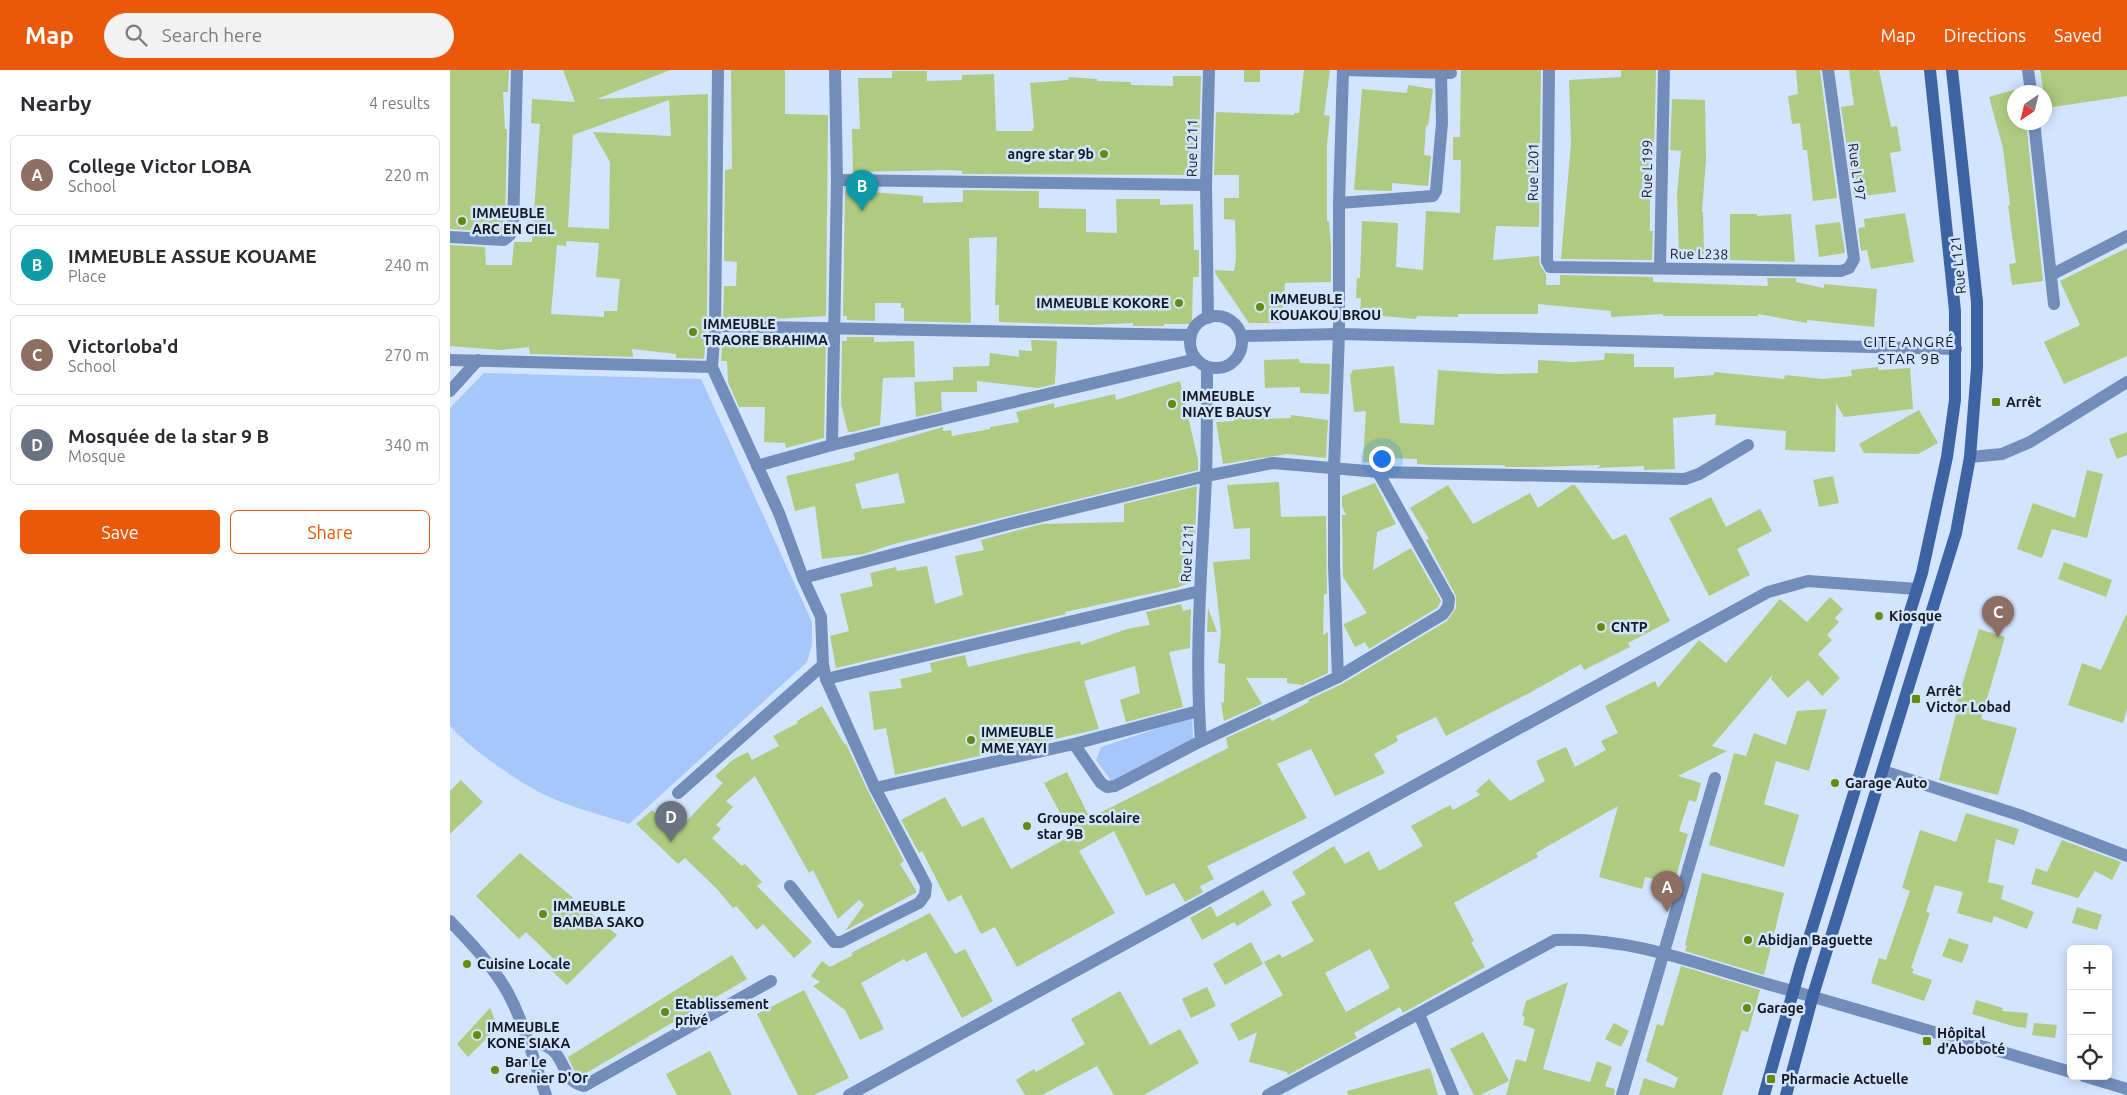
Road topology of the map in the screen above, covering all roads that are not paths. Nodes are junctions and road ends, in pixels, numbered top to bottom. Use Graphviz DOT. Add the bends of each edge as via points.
graph roads {
  1 [pos="517,70"];
  2 [pos="718,70"];
  3 [pos="835,70"];
  4 [pos="1209,70"];
  5 [pos="1343,70"];
  6 [pos="1549,70"];
  7 [pos="1664,70"];
  8 [pos="1828,70"];
  9 [pos="1930,70"];
  10 [pos="1952,70"];
  11 [pos="2028,70"];
  12 [pos="2030,85"];
  13 [pos="2035,130"];
  14 [pos="836,180"];
  15 [pos="1206,185"];
  16 [pos="1339,202"];
  17 [pos="2127,236"];
  18 [pos="450,237"];
  19 [pos="1558,268"];
  20 [pos="1660,268"];
  21 [pos="1841,271"];
  22 [pos="2051,275"];
  23 [pos="2054,304"];
  24 [pos="1208,318"];
  25 [pos="715,326"];
  26 [pos="835,329"];
  27 [pos="1339,334"];
  28 [pos="1191,335"];
  29 [pos="1242,336"];
  30 [pos="1956,349"];
  31 [pos="1196,359"];
  32 [pos="450,360"];
  33 [pos="478,360"];
  34 [pos="712,367"];
  35 [pos="1207,367"];
  36 [pos="2127,382"];
  37 [pos="450,391"];
  38 [pos="832,445"];
  39 [pos="1748,445"];
  40 [pos="1970,457"];
  41 [pos="757,466"];
  42 [pos="1334,468"];
  43 [pos="1378,472"];
  44 [pos="1206,476"];
  45 [pos="803,578"];
  46 [pos="1917,588"];
  47 [pos="1200,591"];
  48 [pos="822,665"];
  49 [pos="1338,677"];
  50 [pos="826,679"];
  51 [pos="1198,711"];
  52 [pos="1201,741"];
  53 [pos="1074,744"];
  54 [pos="1883,771"];
  55 [pos="1715,778"];
  56 [pos="875,788"];
  57 [pos="678,793"];
  58 [pos="2127,856"];
  59 [pos="790,886"];
  60 [pos="450,921"];
  61 [pos="1664,952"];
  62 [pos="771,981"];
  63 [pos="1793,991"];
  64 [pos="1813,996"];
  65 [pos="1419,1014"];
  66 [pos="527,1043"];
  67 [pos="2067,1071"];
  68 [pos="2097,1080"];
  69 [pos="2127,1089"];
  70 [pos="546,1095"];
  71 [pos="849,1095"];
  72 [pos="1268,1095"];
  73 [pos="1453,1095"];
  74 [pos="1622,1095"];
  75 [pos="1764,1095"];
  76 [pos="1786,1095"];
  1 -- 18 [label="street" via="513,229 504,240"];
  2 -- 25 [label="street"];
  3 -- 14 [label="street"];
  4 -- 15 [label="street, Rue L211"];
  5 -- 16 [label="street"];
  5 -- 16 [label="street" via="1446,72 1433,196"];
  6 -- 19 [label="street, Rue L201" via="1547,261 1550,267"];
  7 -- 20 [label="street, Rue L199"];
  8 -- 21 [label="street, Rue L197" via="1854,259 1849,268"];
  9 -- 30 [label="main road" via="1955,311"];
  10 -- 40 [label="main road, Rue L121" via="1977,302 1977,368"];
  11 -- 12 [label="street"];
  13 -- 22 [label="street"];
  14 -- 15 [label="street"];
  14 -- 26 [label="street"];
  15 -- 24 [label="street, Rue L211"];
  16 -- 27 [label="street"];
  17 -- 22 [label="street"];
  19 -- 20 [label="street, Rue L238"];
  20 -- 21 [label="street, Rue L238"];
  22 -- 23 [label="street"];
  24 -- 28 [label="street" via="1200,322"];
  24 -- 29 [label="street" via="1225,318 1238,328"];
  25 -- 26 [label="street"];
  25 -- 34 [label="street"];
  26 -- 28 [label="street"];
  26 -- 38 [label="street"];
  27 -- 29 [label="street"];
  27 -- 30 [label="street"];
  27 -- 42 [label="street"];
  28 -- 31 [label="street" via="1190,344"];
  29 -- 35 [label="street" via="1243,346 1234,362 1216,369"];
  30 -- 46 [label="main road" via="1955,400 1948,457"];
  31 -- 35 [label="street"];
  31 -- 38 [label="street"];
  32 -- 33 [label="street"];
  33 -- 34 [label="street"];
  33 -- 37 [label="street"];
  34 -- 41 [label="street"];
  35 -- 44 [label="street, Rue L211"];
  36 -- 40 [label="street" via="2030,442 2002,454"];
  38 -- 41 [label="street"];
  39 -- 43 [label="street" via="1685,479"];
  40 -- 54 [label="main road, Rue L121" via="1956,533"];
  41 -- 45 [label="street"];
  42 -- 43 [label="street"];
  42 -- 44 [label="street" via="1273,463"];
  42 -- 49 [label="street"];
  43 -- 49 [label="street" via="1449,599 1448,607 1443,614"];
  44 -- 45 [label="street"];
  44 -- 47 [label="street, Rue L211"];
  45 -- 48 [label="street" via="821,617"];
  46 -- 63 [label="main road"];
  46 -- 71 [label="street" via="1808,581 1768,592"];
  47 -- 50 [label="street"];
  47 -- 51 [label="street, Rue L211"];
  48 -- 50 [label="street"];
  48 -- 57 [label="street"];
  49 -- 52 [label="street"];
  50 -- 56 [label="street"];
  51 -- 52 [label="street, Rue L211"];
  51 -- 53 [label="street"];
  52 -- 53 [label="street" via="1115,786 1107,787"];
  53 -- 56 [label="street"];
  54 -- 58 [label="street" via="2022,816"];
  54 -- 64 [label="main road, Rue L121"];
  55 -- 61 [label="street"];
  56 -- 59 [label="street" via="926,885 925,895 919,903 841,942 834,942"];
  60 -- 66 [label="street" via="491,967 519,1018"];
  61 -- 63 [label="street"];
  61 -- 65 [label="street" via="1573,939 1555,940"];
  61 -- 74 [label="street"];
  62 -- 66 [label="street" via="584,1086 576,1085 569,1077 551,1047 541,1042"];
  63 -- 64 [label="street"];
  63 -- 75 [label="main road"];
  64 -- 67 [label="street"];
  64 -- 76 [label="main road, Rue L121"];
  65 -- 72 [label="street"];
  65 -- 73 [label="street"];
  66 -- 70 [label="street"];
  68 -- 69 [label="street"];
}
